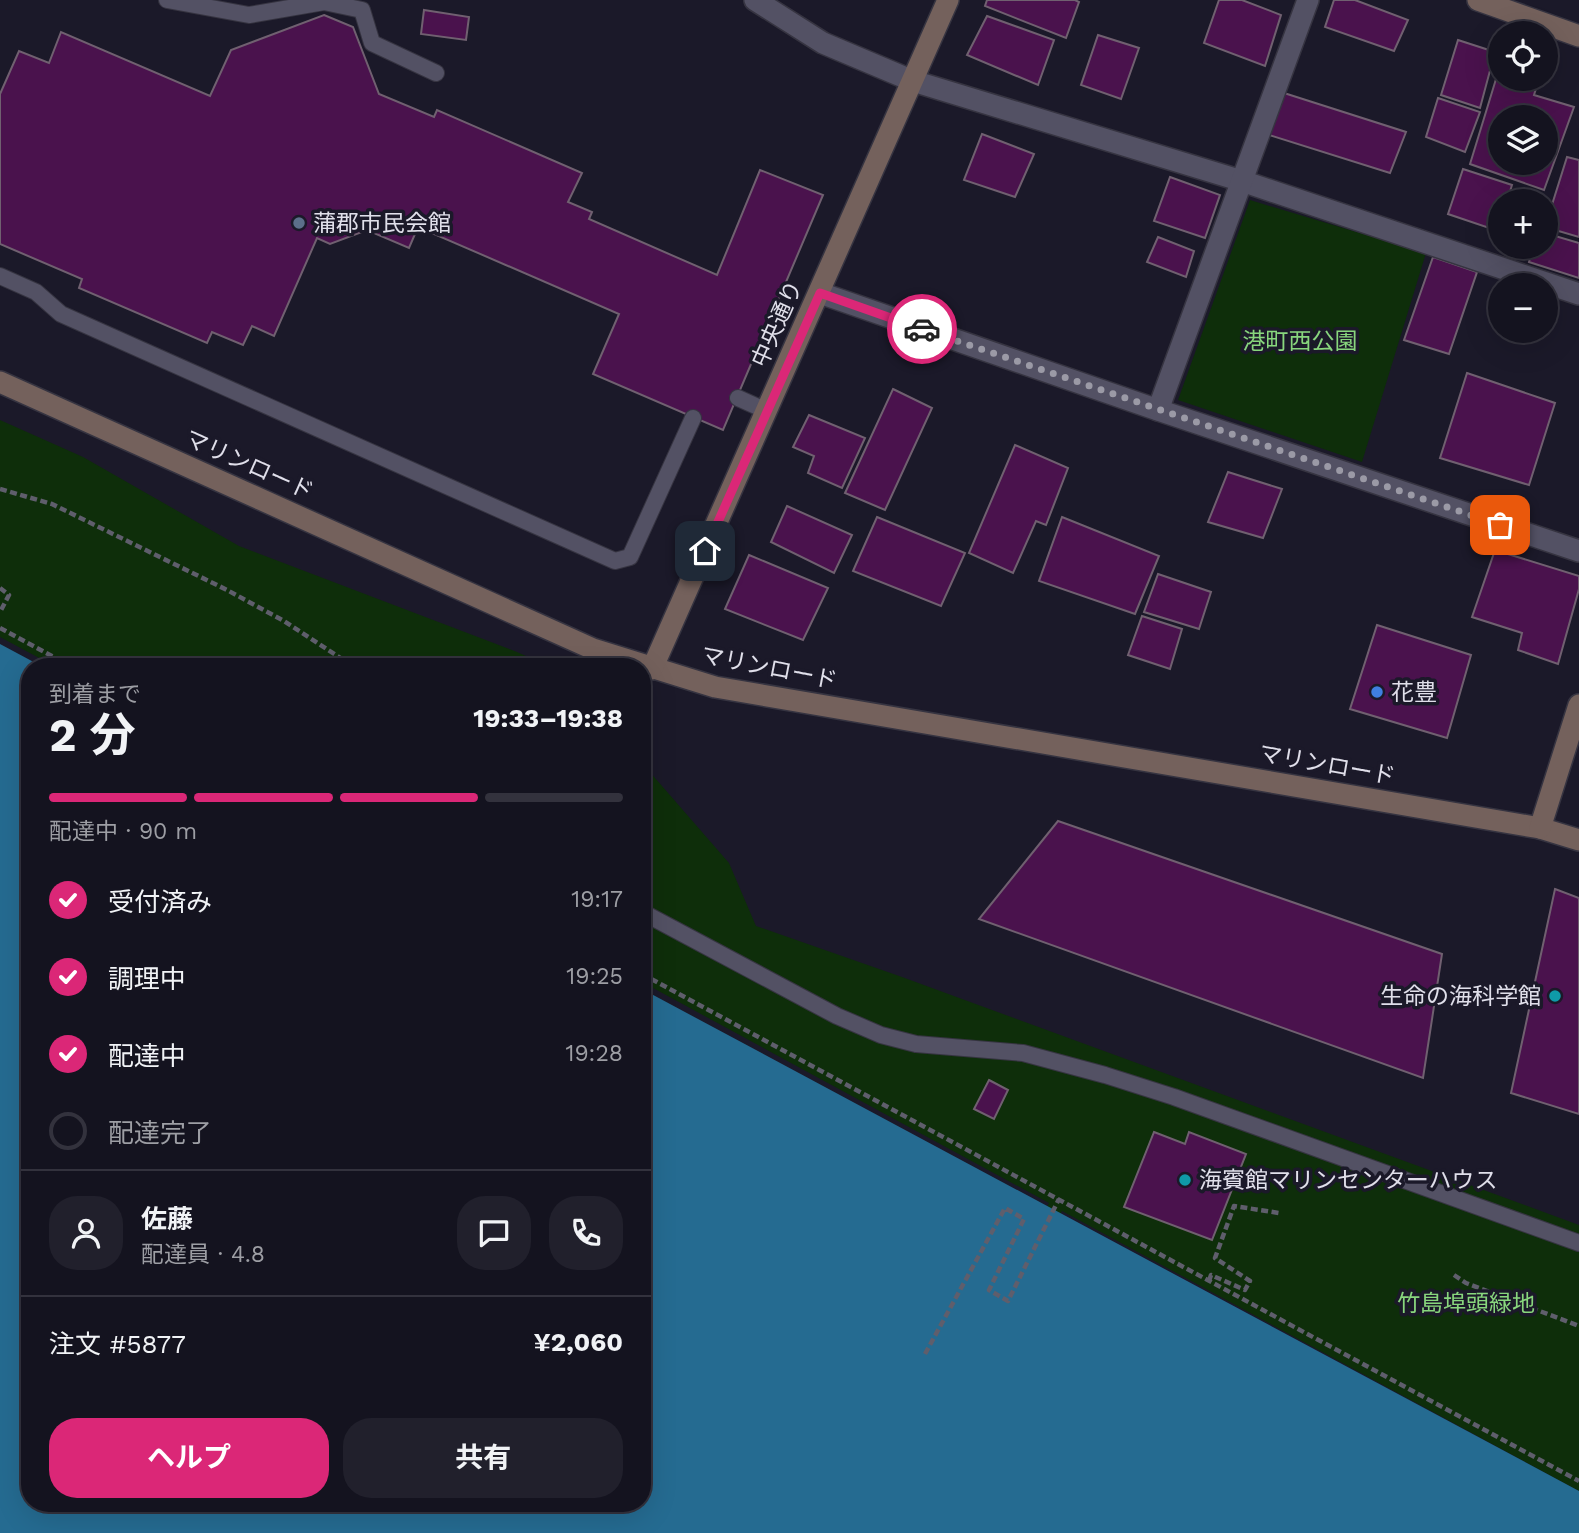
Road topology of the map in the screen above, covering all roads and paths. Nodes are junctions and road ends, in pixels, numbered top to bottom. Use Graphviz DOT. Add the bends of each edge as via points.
graph roads {
  1 [pos="167,0"];
  2 [pos="755,0"];
  3 [pos="948,0"];
  4 [pos="1308,0"];
  5 [pos="1478,0"];
  6 [pos="1579,36"];
  7 [pos="436,73"];
  8 [pos="913,81"];
  9 [pos="1242,180"];
  10 [pos="0,276"];
  11 [pos="820,293"];
  12 [pos="1579,294"];
  13 [pos="0,382"];
  14 [pos="738,398"];
  15 [pos="1158,410"];
  16 [pos="767,411"];
  17 [pos="693,418"];
  18 [pos="0,489"];
  19 [pos="1579,551"];
  20 [pos="0,588"];
  21 [pos="0,612"];
  22 [pos="0,628"];
  23 [pos="55,658"];
  24 [pos="340,658"];
  25 [pos="620,658"];
  26 [pos="652,669"];
  27 [pos="1579,705"];
  28 [pos="1540,828"];
  29 [pos="1579,840"];
  30 [pos="651,917"];
  31 [pos="651,979"];
  32 [pos="1059,1199"];
  33 [pos="1279,1213"];
  34 [pos="1579,1243"];
  35 [pos="1454,1275"];
  36 [pos="1209,1281"];
  37 [pos="1579,1326"];
  38 [pos="925,1354"];
  39 [pos="1579,1481"];
  1 -- 7 [label="lane" via="249,15 324,2 362,10 372,44"];
  2 -- 8 [label="street" via="823,43"];
  3 -- 8 [label="street, 中央通り"];
  4 -- 9 [label="street"];
  5 -- 6 [label="street"];
  8 -- 9 [label="street"];
  8 -- 11 [label="street, 中央通り"];
  9 -- 12 [label="street"];
  9 -- 15 [label="street"];
  10 -- 17 [label="lane" via="36,292 61,314 615,561 630,557"];
  11 -- 15 [label="street"];
  11 -- 16 [label="street, 中央通り"];
  13 -- 25 [label="street, マリンロード"];
  14 -- 16 [label="lane"];
  15 -- 19 [label="street"];
  16 -- 26 [label="street, 中央通り"];
  18 -- 24 [label="path" via="52,504 226,590"];
  20 -- 21 [label="path" via="9,595"];
  22 -- 23 [label="path"];
  26 -- 28 [label="street, マリンロード" via="715,687"];
  27 -- 28 [label="street"];
  28 -- 29 [label="street, マリンロード"];
  30 -- 34 [label="lane" via="881,1035 916,1044 1023,1053 1105,1075"];
  31 -- 32 [label="path"];
  32 -- 36 [label="path"];
  32 -- 38 [label="path" via="1008,1301 989,1290 1024,1219 1005,1208"];
  33 -- 36 [label="path" via="1234,1206 1215,1258 1250,1281 1245,1290 1212,1275"];
  35 -- 37 [label="path"];
  36 -- 39 [label="path"];
}
